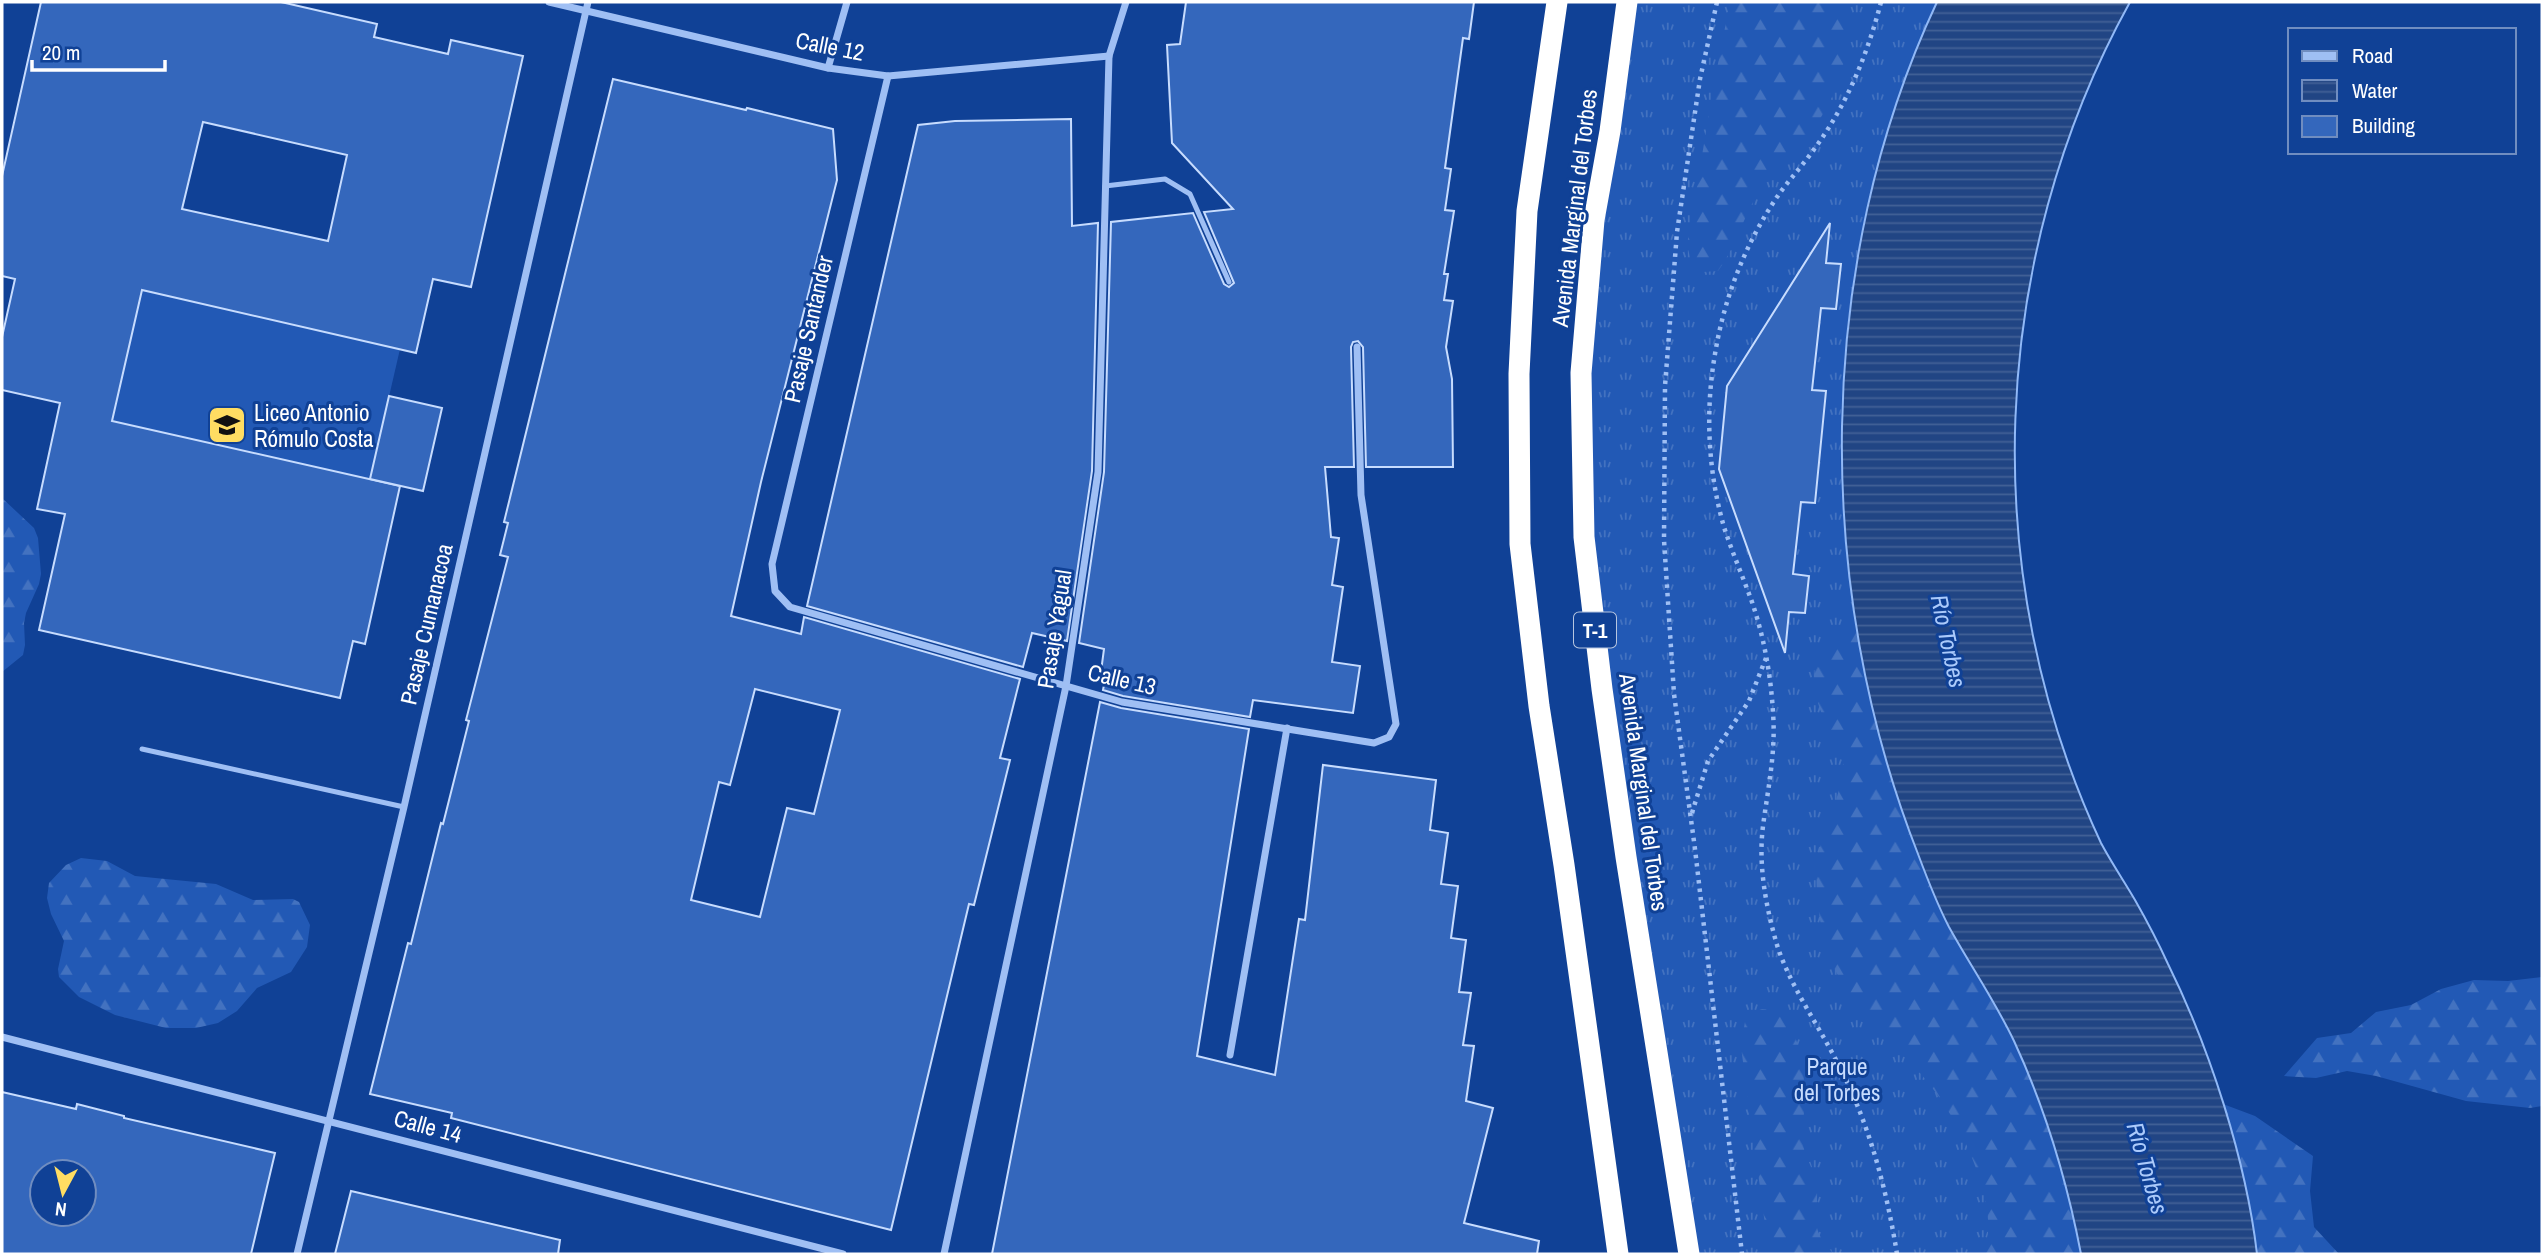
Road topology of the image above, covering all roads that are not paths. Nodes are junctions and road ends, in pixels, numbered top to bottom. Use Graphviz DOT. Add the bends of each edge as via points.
graph roads {
  1 [pos="549,2"];
  2 [pos="588,2"];
  3 [pos="847,2"];
  4 [pos="1126,2"];
  5 [pos="1557,2"];
  6 [pos="1628,2"];
  7 [pos="586,11"];
  8 [pos="1109,56"];
  9 [pos="828,68"];
  10 [pos="888,76"];
  11 [pos="1105,186"];
  12 [pos="1229,282"];
  13 [pos="1357,347"];
  14 [pos="775,591"];
  15 [pos="1066,686"];
  16 [pos="1287,728"];
  17 [pos="142,748"];
  18 [pos="404,807"];
  19 [pos="2,1037"];
  20 [pos="1230,1055"];
  21 [pos="329,1120"];
  22 [pos="297,1254"];
  23 [pos="843,1254"];
  24 [pos="944,1254"];
  25 [pos="1618,1254"];
  26 [pos="1689,1254"];
  1 -- 7 [label="street, Calle 12"];
  2 -- 7 [label="street, Pasaje Cumanacoa"];
  3 -- 9 [label="street"];
  4 -- 8 [label="street, Pasaje Yagual"];
  5 -- 25 [label="highway, Avenida Marginal del Torbes" via="1527,211 1519,374 1520,544"];
  6 -- 26 [label="highway, Avenida Marginal del Torbes / T-1" via="1594,220 1581,373 1584,537 1624,844"];
  7 -- 9 [label="street, Calle 12"];
  7 -- 18 [label="street, Pasaje Cumanacoa"];
  8 -- 10 [label="street, Calle 12"];
  8 -- 11 [label="street, Pasaje Yagual"];
  9 -- 10 [label="street, Calle 12"];
  10 -- 14 [label="street, Pasaje Santander" via="772,564"];
  11 -- 12 [label="lane" via="1166,179 1190,194"];
  11 -- 15 [label="street, Pasaje Yagual" via="1098,472"];
  13 -- 16 [label="street, Calle 13" via="1361,495 1396,724 1389,737 1374,743"];
  14 -- 15 [label="street, Calle 13" via="790,607"];
  15 -- 16 [label="street, Calle 13" via="1122,702"];
  15 -- 24 [label="street, Pasaje Yagual"];
  16 -- 20 [label="street"];
  17 -- 18 [label="lane"];
  18 -- 21 [label="street, Pasaje Cumanacoa"];
  19 -- 21 [label="street, Calle 14"];
  21 -- 22 [label="street, Pasaje Cumanacoa"];
  21 -- 23 [label="street, Calle 14"];
}
